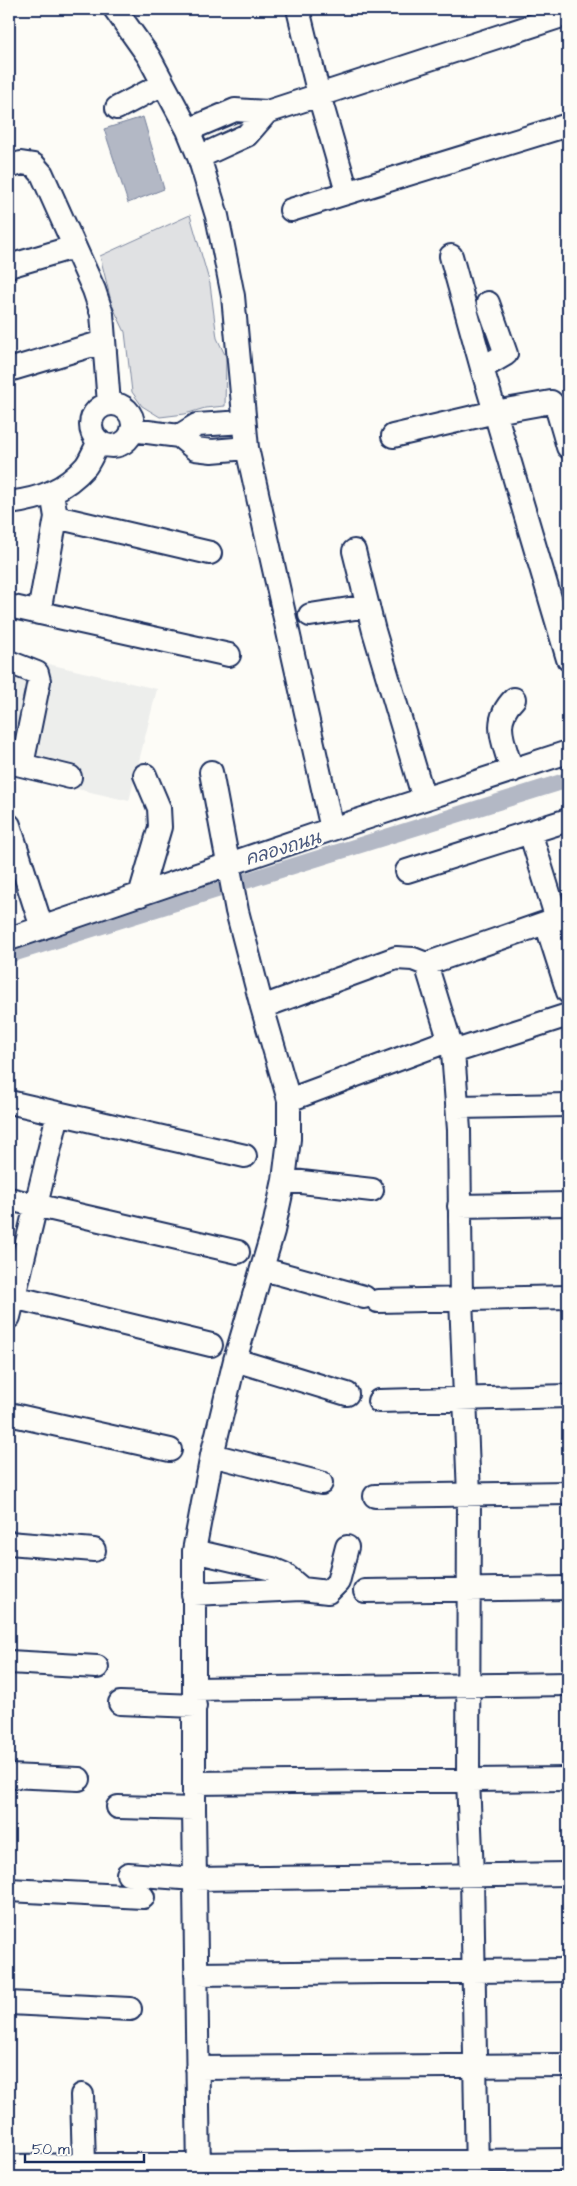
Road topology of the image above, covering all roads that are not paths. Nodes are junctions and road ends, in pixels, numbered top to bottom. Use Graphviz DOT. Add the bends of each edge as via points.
graph roads {
  1 [pos="115,9"];
  2 [pos="298,9"];
  3 [pos="568,14"];
  4 [pos="163,84"];
  5 [pos="319,95"];
  6 [pos="117,108"];
  7 [pos="267,112"];
  8 [pos="568,125"];
  9 [pos="188,130"];
  10 [pos="199,157"];
  11 [pos="9,167"];
  12 [pos="347,192"];
  13 [pos="291,210"];
  14 [pos="74,247"];
  15 [pos="451,256"];
  16 [pos="9,266"];
  17 [pos="488,303"];
  18 [pos="103,342"];
  19 [pos="482,368"];
  20 [pos="9,370"];
  21 [pos="109,404"];
  22 [pos="494,412"];
  23 [pos="244,422"];
  24 [pos="132,430"];
  25 [pos="179,436"];
  26 [pos="393,436"];
  27 [pos="99,441"];
  28 [pos="568,447"];
  29 [pos="246,448"];
  30 [pos="52,493"];
  31 [pos="9,503"];
  32 [pos="56,517"];
  33 [pos="354,551"];
  34 [pos="210,554"];
  35 [pos="9,606"];
  36 [pos="368,606"];
  37 [pos="561,608"];
  38 [pos="39,612"];
  39 [pos="310,615"];
  40 [pos="229,655"];
  41 [pos="568,659"];
  42 [pos="9,662"];
  43 [pos="514,699"];
  44 [pos="568,752"];
  45 [pos="15,763"];
  46 [pos="512,770"];
  47 [pos="211,772"];
  48 [pos="146,775"];
  49 [pos="70,777"];
  50 [pos="424,799"];
  51 [pos="568,820"];
  52 [pos="9,825"];
  53 [pos="332,829"];
  54 [pos="530,832"];
  55 [pos="407,871"];
  56 [pos="229,872"];
  57 [pos="140,894"];
  58 [pos="557,919"];
  59 [pos="42,928"];
  60 [pos="9,939"];
  61 [pos="426,964"];
  62 [pos="568,992"];
  63 [pos="262,1007"];
  64 [pos="568,1015"];
  65 [pos="452,1046"];
  66 [pos="289,1100"];
  67 [pos="9,1102"];
  68 [pos="568,1105"];
  69 [pos="457,1108"];
  70 [pos="58,1114"];
  71 [pos="244,1156"];
  72 [pos="284,1180"];
  73 [pos="372,1190"];
  74 [pos="9,1199"];
  75 [pos="568,1204"];
  76 [pos="35,1206"];
  77 [pos="459,1206"];
  78 [pos="238,1252"];
  79 [pos="263,1269"];
  80 [pos="568,1297"];
  81 [pos="461,1299"];
  82 [pos="10,1303"];
  83 [pos="211,1345"];
  84 [pos="235,1360"];
  85 [pos="347,1394"];
  86 [pos="568,1396"];
  87 [pos="466,1399"];
  88 [pos="379,1401"];
  89 [pos="9,1414"];
  90 [pos="170,1450"];
  91 [pos="212,1455"];
  92 [pos="321,1483"];
  93 [pos="568,1493"];
  94 [pos="469,1495"];
  95 [pos="374,1496"];
  96 [pos="9,1543"];
  97 [pos="347,1547"];
  98 [pos="94,1550"];
  99 [pos="194,1551"];
  100 [pos="568,1588"];
  101 [pos="302,1589"];
  102 [pos="470,1589"];
  103 [pos="365,1591"];
  104 [pos="193,1594"];
  105 [pos="9,1662"];
  106 [pos="97,1667"];
  107 [pos="568,1684"];
  108 [pos="468,1685"];
  109 [pos="194,1697"];
  110 [pos="120,1703"];
  111 [pos="9,1776"];
  112 [pos="79,1779"];
  113 [pos="568,1779"];
  114 [pos="468,1780"];
  115 [pos="194,1783"];
  116 [pos="118,1807"];
  117 [pos="194,1809"];
  118 [pos="128,1874"];
  119 [pos="568,1874"];
  120 [pos="472,1875"];
  121 [pos="195,1879"];
  122 [pos="9,1890"];
  123 [pos="142,1897"];
  124 [pos="568,1970"];
  125 [pos="474,1971"];
  126 [pos="196,1974"];
  127 [pos="9,2003"];
  128 [pos="130,2009"];
  129 [pos="568,2065"];
  130 [pos="474,2066"];
  131 [pos="197,2068"];
  132 [pos="82,2095"];
  133 [pos="568,2160"];
  134 [pos="9,2166"];
  135 [pos="78,2169"];
  136 [pos="476,2169"];
  137 [pos="199,2170"];
  1 -- 4 [label="street" via="149,57"];
  2 -- 5 [label="street"];
  3 -- 5 [label="street"];
  4 -- 6 [label="street"];
  4 -- 9 [label="street"];
  5 -- 7 [label="street"];
  5 -- 12 [label="street"];
  7 -- 9 [label="street" via="235,110"];
  7 -- 10 [label="street" via="247,135"];
  8 -- 12 [label="street"];
  9 -- 10 [label="street"];
  10 -- 23 [label="street" via="217,216 233,296"];
  11 -- 14 [label="street" via="21,163 34,165 42,174"];
  12 -- 13 [label="street"];
  14 -- 16 [label="street"];
  14 -- 18 [label="street" via="102,314"];
  15 -- 19 [label="street"];
  17 -- 19 [label="street" via="506,354"];
  18 -- 20 [label="street"];
  18 -- 21 [label="street"];
  19 -- 22 [label="street"];
  21 -- 24 [label="street" via="118,404 130,414"];
  21 -- 27 [label="street" via="95,412 92,419 91,427"];
  22 -- 26 [label="street"];
  22 -- 28 [label="street" via="551,402 557,409"];
  22 -- 37 [label="street"];
  23 -- 25 [label="street" via="197,425"];
  23 -- 29 [label="street"];
  24 -- 25 [label="street"];
  24 -- 27 [label="street" via="128,437 114,445"];
  25 -- 29 [label="street" via="195,449"];
  27 -- 30 [label="street" via="86,465"];
  29 -- 53 [label="street"];
  30 -- 31 [label="street"];
  30 -- 32 [label="street"];
  32 -- 34 [label="street"];
  32 -- 38 [label="street"];
  33 -- 36 [label="street"];
  35 -- 38 [label="street"];
  36 -- 39 [label="street"];
  36 -- 50 [label="street"];
  37 -- 41 [label="street"];
  38 -- 40 [label="street"];
  42 -- 45 [label="street" via="37,673 39,681"];
  43 -- 46 [label="street" via="501,717"];
  44 -- 46 [label="street"];
  45 -- 49 [label="street"];
  46 -- 50 [label="street"];
  47 -- 56 [label="street"];
  48 -- 57 [label="street" via="159,808 160,827"];
  50 -- 53 [label="street"];
  51 -- 54 [label="street"];
  52 -- 59 [label="street"];
  53 -- 56 [label="street"];
  54 -- 55 [label="street"];
  54 -- 58 [label="street"];
  56 -- 57 [label="street"];
  56 -- 63 [label="street"];
  57 -- 59 [label="street"];
  58 -- 61 [label="street"];
  58 -- 62 [label="street"];
  59 -- 60 [label="street"];
  61 -- 63 [label="street" via="396,958"];
  61 -- 65 [label="street"];
  63 -- 66 [label="street"];
  64 -- 65 [label="street"];
  65 -- 66 [label="street"];
  65 -- 69 [label="street"];
  66 -- 72 [label="street"];
  67 -- 70 [label="street"];
  68 -- 69 [label="street"];
  69 -- 77 [label="street"];
  70 -- 71 [label="street"];
  70 -- 76 [label="street"];
  72 -- 73 [label="street"];
  72 -- 79 [label="street"];
  74 -- 76 [label="street"];
  75 -- 77 [label="street"];
  76 -- 78 [label="street"];
  76 -- 82 [label="street"];
  77 -- 81 [label="street"];
  79 -- 81 [label="street" via="371,1299"];
  79 -- 84 [label="street"];
  80 -- 81 [label="street"];
  81 -- 87 [label="street"];
  82 -- 83 [label="street"];
  84 -- 85 [label="street"];
  84 -- 91 [label="street"];
  86 -- 87 [label="street"];
  87 -- 88 [label="street"];
  87 -- 94 [label="street"];
  89 -- 90 [label="street"];
  91 -- 92 [label="street"];
  91 -- 99 [label="street"];
  93 -- 94 [label="street"];
  94 -- 95 [label="street"];
  94 -- 102 [label="street"];
  96 -- 98 [label="street"];
  97 -- 101 [label="street" via="338,1582 333,1589 328,1592"];
  99 -- 101 [label="street" via="272,1569"];
  99 -- 104 [label="street"];
  100 -- 102 [label="street"];
  101 -- 104 [label="street"];
  102 -- 103 [label="street"];
  102 -- 108 [label="street"];
  104 -- 109 [label="street"];
  105 -- 106 [label="street"];
  107 -- 108 [label="street"];
  108 -- 109 [label="street"];
  108 -- 114 [label="street"];
  109 -- 110 [label="street"];
  109 -- 115 [label="street"];
  111 -- 112 [label="street"];
  113 -- 114 [label="street"];
  114 -- 115 [label="street"];
  114 -- 120 [label="street"];
  115 -- 117 [label="street"];
  116 -- 117 [label="street"];
  117 -- 121 [label="street"];
  118 -- 121 [label="street"];
  119 -- 120 [label="street"];
  120 -- 121 [label="street"];
  120 -- 125 [label="street"];
  121 -- 126 [label="street"];
  122 -- 123 [label="street"];
  124 -- 125 [label="street"];
  125 -- 126 [label="street"];
  125 -- 130 [label="street"];
  126 -- 131 [label="street"];
  127 -- 128 [label="street"];
  129 -- 130 [label="street"];
  130 -- 131 [label="street"];
  130 -- 136 [label="street"];
  131 -- 137 [label="street"];
  132 -- 135 [label="street"];
  133 -- 136 [label="street"];
  134 -- 135 [label="street"];
  135 -- 137 [label="street"];
  136 -- 137 [label="street"];
}
